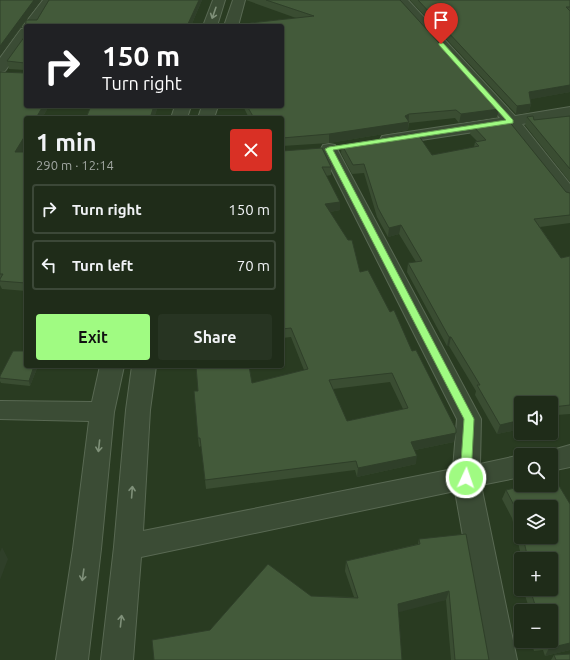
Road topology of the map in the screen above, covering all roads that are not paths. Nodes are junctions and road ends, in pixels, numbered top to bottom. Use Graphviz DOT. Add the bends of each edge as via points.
graph roads {
  1 [pos="49,0"];
  2 [pos="219,0"];
  3 [pos="239,0"];
  4 [pos="401,0"];
  5 [pos="31,24"];
  6 [pos="211,24"];
  7 [pos="233,24"];
  8 [pos="24,36"];
  9 [pos="4,72"];
  10 [pos="570,112"];
  11 [pos="511,121"];
  12 [pos="374,142"];
  13 [pos="328,149"];
  14 [pos="570,196"];
  15 [pos="112,368"];
  16 [pos="144,368"];
  17 [pos="0,410"];
  18 [pos="102,412"];
  19 [pos="570,456"];
  20 [pos="558,459"];
  21 [pos="514,468"];
  22 [pos="466,478"];
  23 [pos="128,547"];
  24 [pos="72,660"];
  25 [pos="117,660"];
  26 [pos="501,660"];
  1 -- 5 [label="street"];
  2 -- 6 [label="street, one-way"];
  3 -- 7 [label="street"];
  4 -- 11 [label="street"];
  8 -- 9 [label="street"];
  10 -- 11 [label="street"];
  11 -- 12 [label="street"];
  11 -- 14 [label="street"];
  13 -- 22 [label="street" via="469,419"];
  15 -- 18 [label="street"];
  23 -- 16 [label="street, one-way" via="138,410"];
  17 -- 18 [label="street"];
  18 -- 24 [label="street, one-way"];
  19 -- 20 [label="street"];
  21 -- 22 [label="street"];
  22 -- 23 [label="street"];
  22 -- 26 [label="street"];
  25 -- 23 [label="street, one-way"];
}
